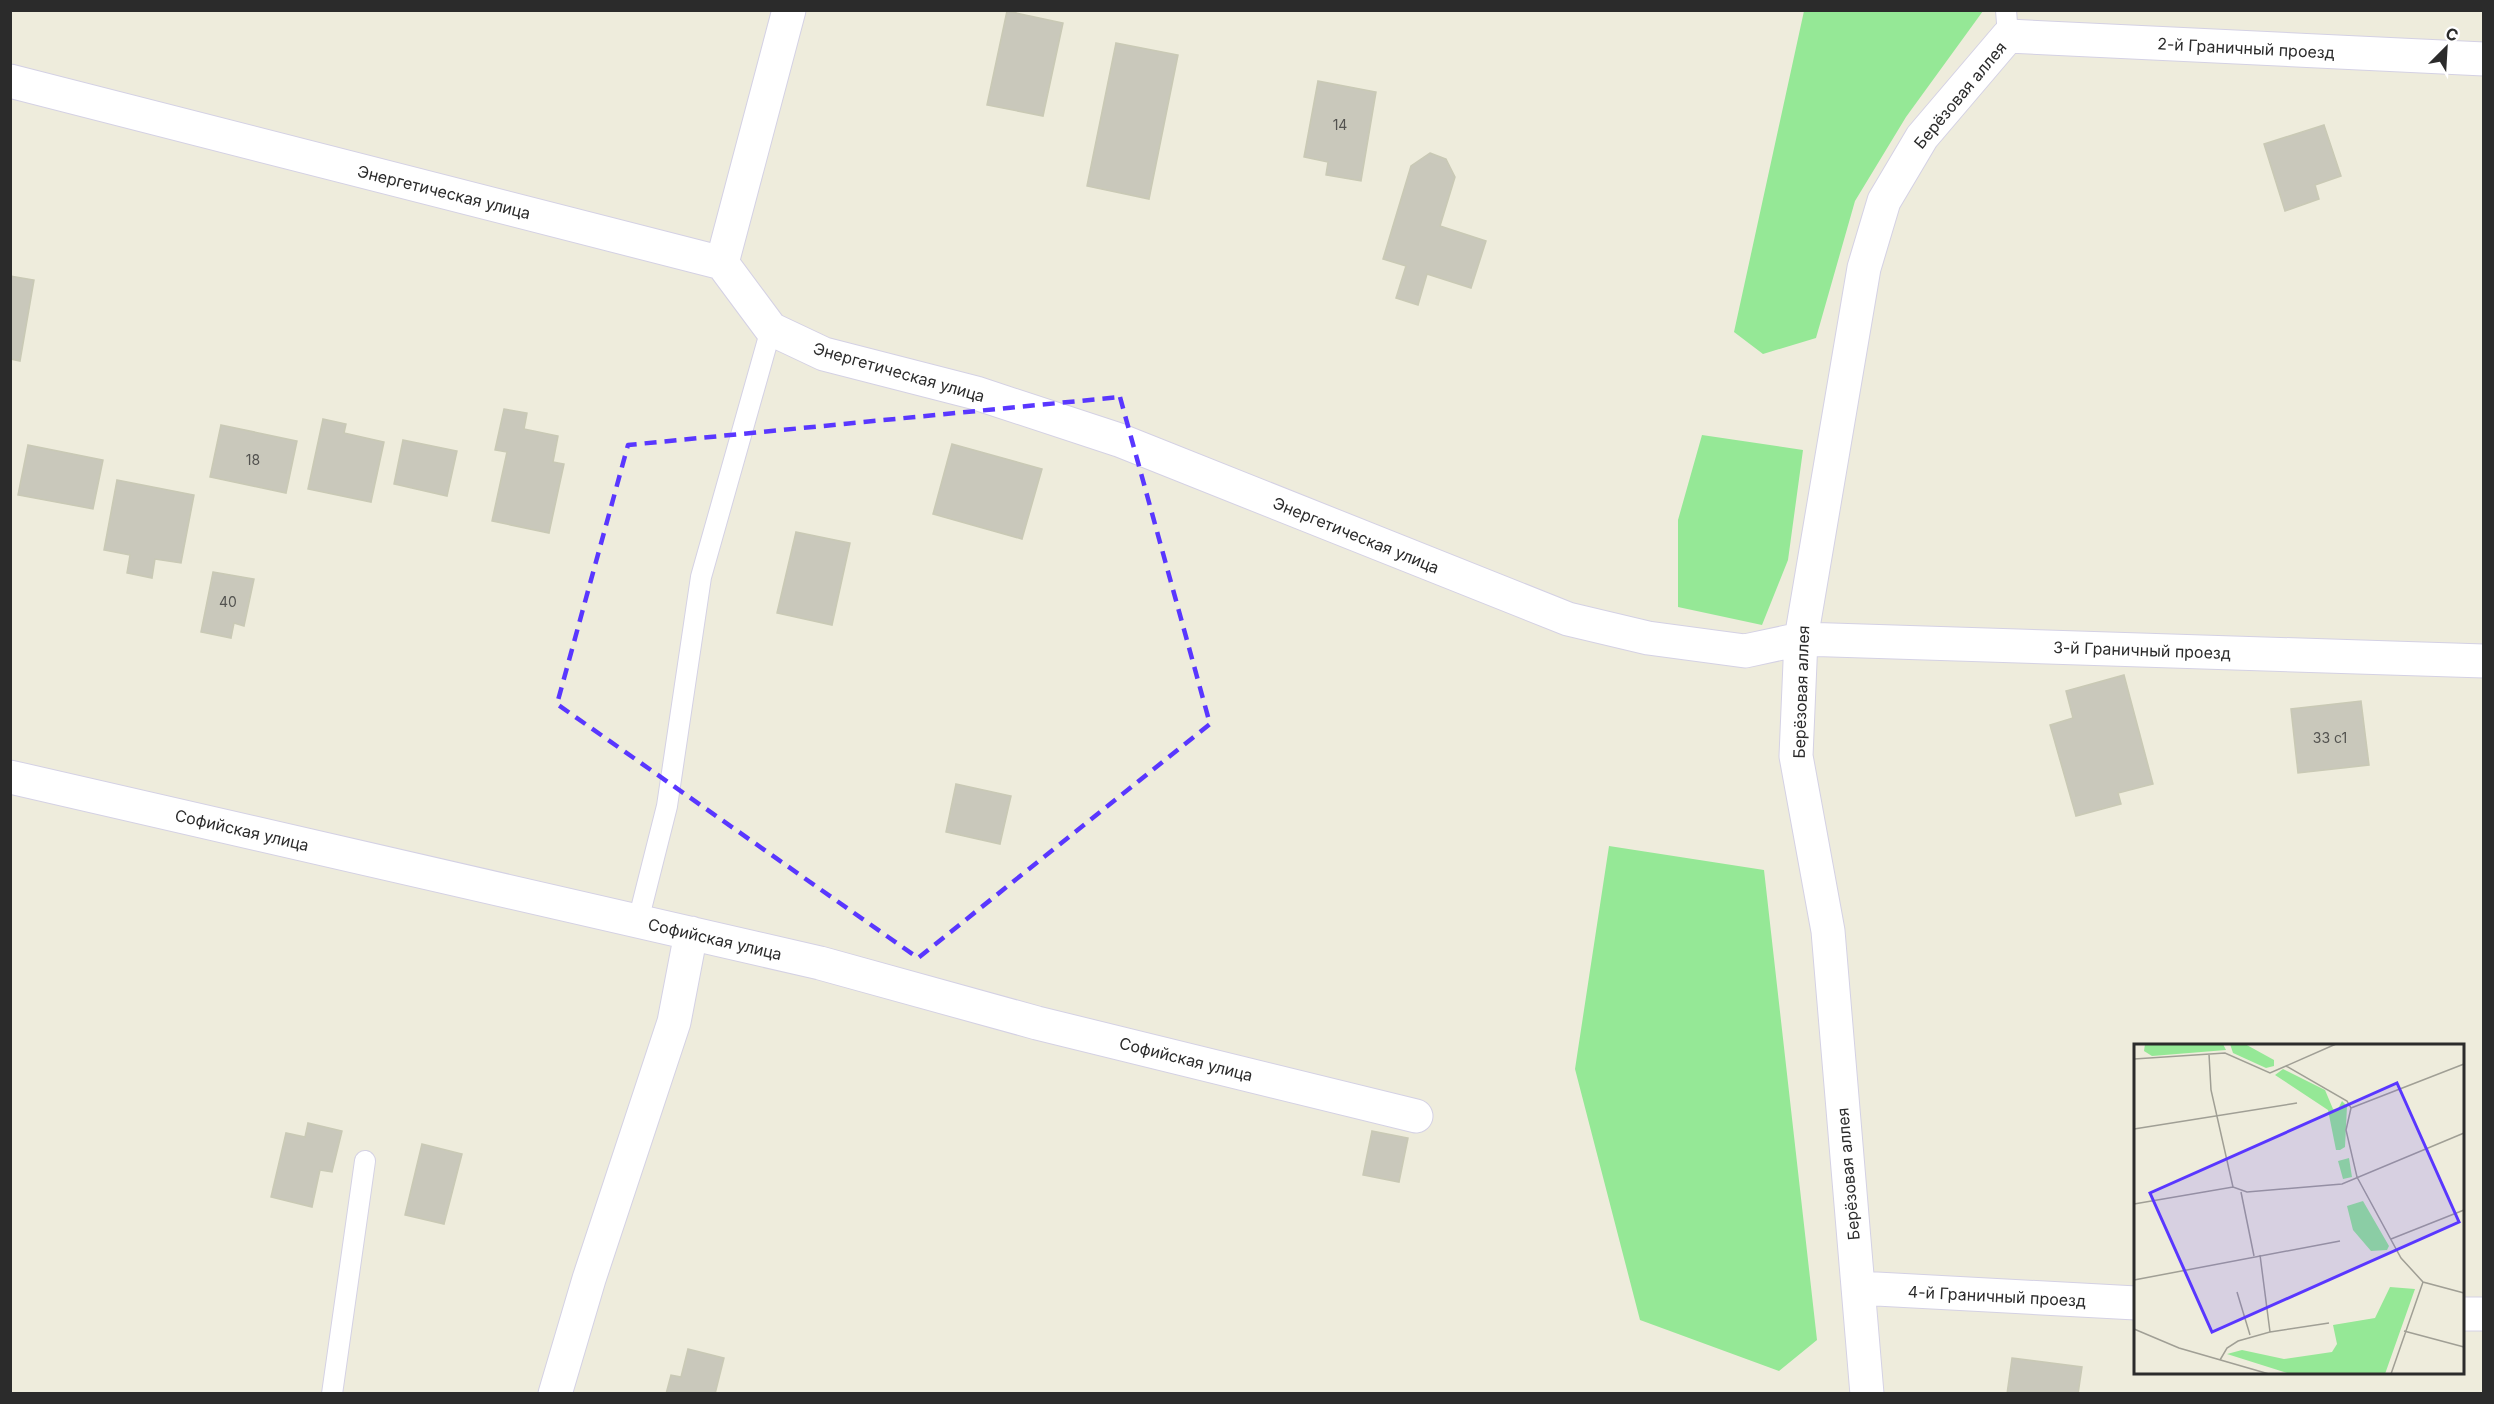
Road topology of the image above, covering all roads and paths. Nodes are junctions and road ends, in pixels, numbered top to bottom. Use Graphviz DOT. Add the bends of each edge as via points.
graph roads {
  1 [pos="789,10"];
  2 [pos="2007,23"];
  3 [pos="2484,59"];
  4 [pos="10,81"];
  5 [pos="722,263"];
  6 [pos="771,329"];
  7 [pos="1801,639"];
  8 [pos="2484,661"];
  9 [pos="10,777"];
  10 [pos="638,921"];
  11 [pos="691,933"];
  12 [pos="1416,1116"];
  13 [pos="364,1161"];
  14 [pos="1858,1288"];
  15 [pos="2134,1303"];
  16 [pos="2464,1314"];
  17 [pos="2484,1314"];
  18 [pos="332,1394"];
  19 [pos="555,1394"];
  20 [pos="1867,1394"];
  1 -- 5 [label="street"];
  2 -- 3 [label="street, 2-й Граничный проезд"];
  2 -- 7 [label="street, Берёзовая аллея" via="1922,136 1884,201 1864,268"];
  4 -- 5 [label="street, Энергетическая улица"];
  5 -- 6 [label="street, Энергетическая улица"];
  6 -- 7 [label="street, Энергетическая улица" via="824,354 976,393 1119,440 1568,620 1648,638 1745,651"];
  6 -- 10 [label="lane" via="701,577 667,806"];
  7 -- 8 [label="street, 3-й Граничный проезд"];
  7 -- 14 [label="street, Берёзовая аллея" via="1796,756 1828,931"];
  9 -- 10 [label="street, Софийская улица"];
  10 -- 11 [label="street, Софийская улица"];
  11 -- 12 [label="street, Софийская улица"];
  11 -- 19 [label="street" via="674,1023"];
  13 -- 18 [label="lane"];
  14 -- 15 [label="street, 4-й Граничный проезд"];
  14 -- 20 [label="street, Берёзовая аллея"];
  16 -- 17 [label="street"];
}
